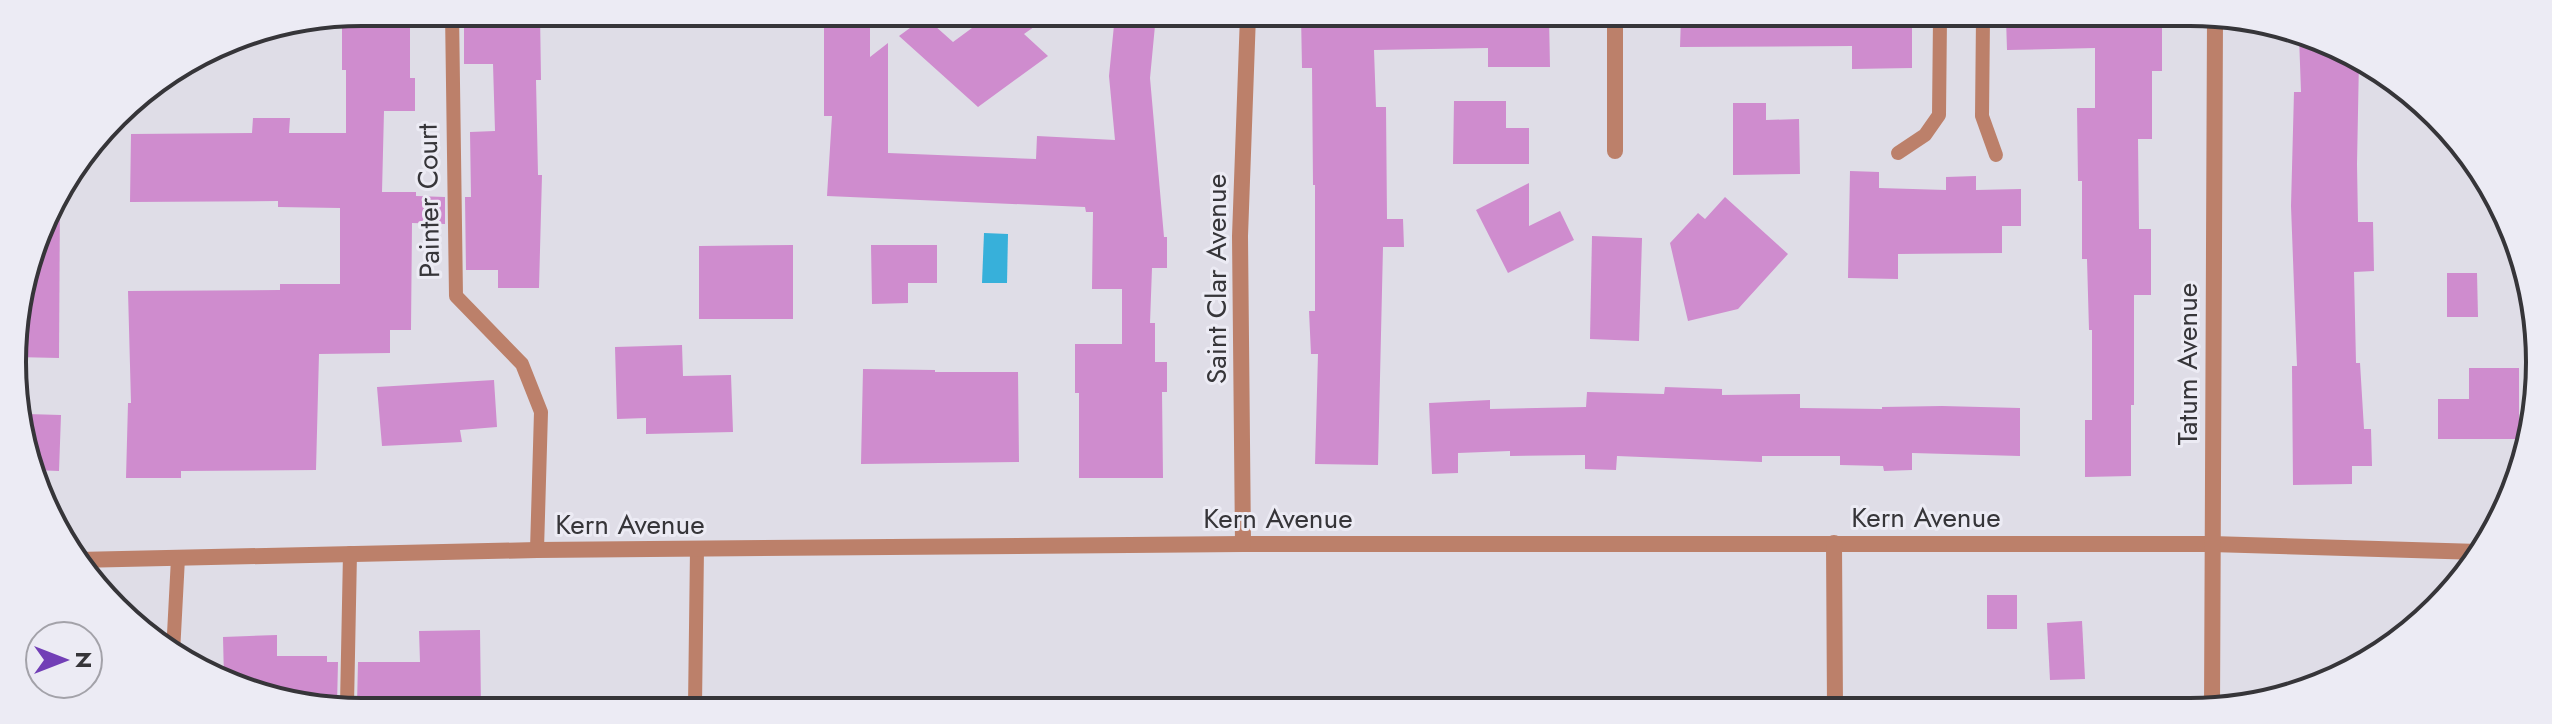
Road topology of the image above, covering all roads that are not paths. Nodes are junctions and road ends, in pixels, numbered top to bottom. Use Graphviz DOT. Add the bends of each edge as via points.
graph roads {
  1 [pos="452,26"];
  2 [pos="1248,26"];
  3 [pos="1615,26"];
  4 [pos="1940,26"];
  5 [pos="1983,26"];
  6 [pos="2215,27"];
  7 [pos="1615,151"];
  8 [pos="1898,153"];
  9 [pos="1996,155"];
  10 [pos="1834,543"];
  11 [pos="1243,544"];
  12 [pos="2211,544"];
  13 [pos="697,549"];
  14 [pos="537,550"];
  15 [pos="2467,552"];
  16 [pos="350,553"];
  17 [pos="178,558"];
  18 [pos="90,560"];
  19 [pos="174,640"];
  20 [pos="347,697"];
  21 [pos="2212,697"];
  22 [pos="695,698"];
  23 [pos="1835,698"];
  1 -- 14 [label="lane, Painter Court" via="456,296 522,364 541,412"];
  2 -- 11 [label="street, Saint Clar Avenue" via="1240,236"];
  3 -- 7 [label="street"];
  4 -- 8 [label="lane" via="1939,115 1925,135"];
  5 -- 9 [label="lane" via="1982,116"];
  6 -- 12 [label="street, Tatum Avenue"];
  10 -- 11 [label="street, Kern Avenue"];
  10 -- 12 [label="street, Kern Avenue"];
  10 -- 23 [label="street"];
  11 -- 13 [label="street, Kern Avenue"];
  12 -- 15 [label="street, Kern Avenue"];
  12 -- 21 [label="street, Tatum Avenue"];
  13 -- 14 [label="street, Kern Avenue"];
  13 -- 22 [label="lane"];
  14 -- 16 [label="street, Kern Avenue"];
  16 -- 17 [label="street, Kern Avenue"];
  16 -- 20 [label="lane"];
  17 -- 18 [label="street, Kern Avenue"];
  17 -- 19 [label="lane"];
}
